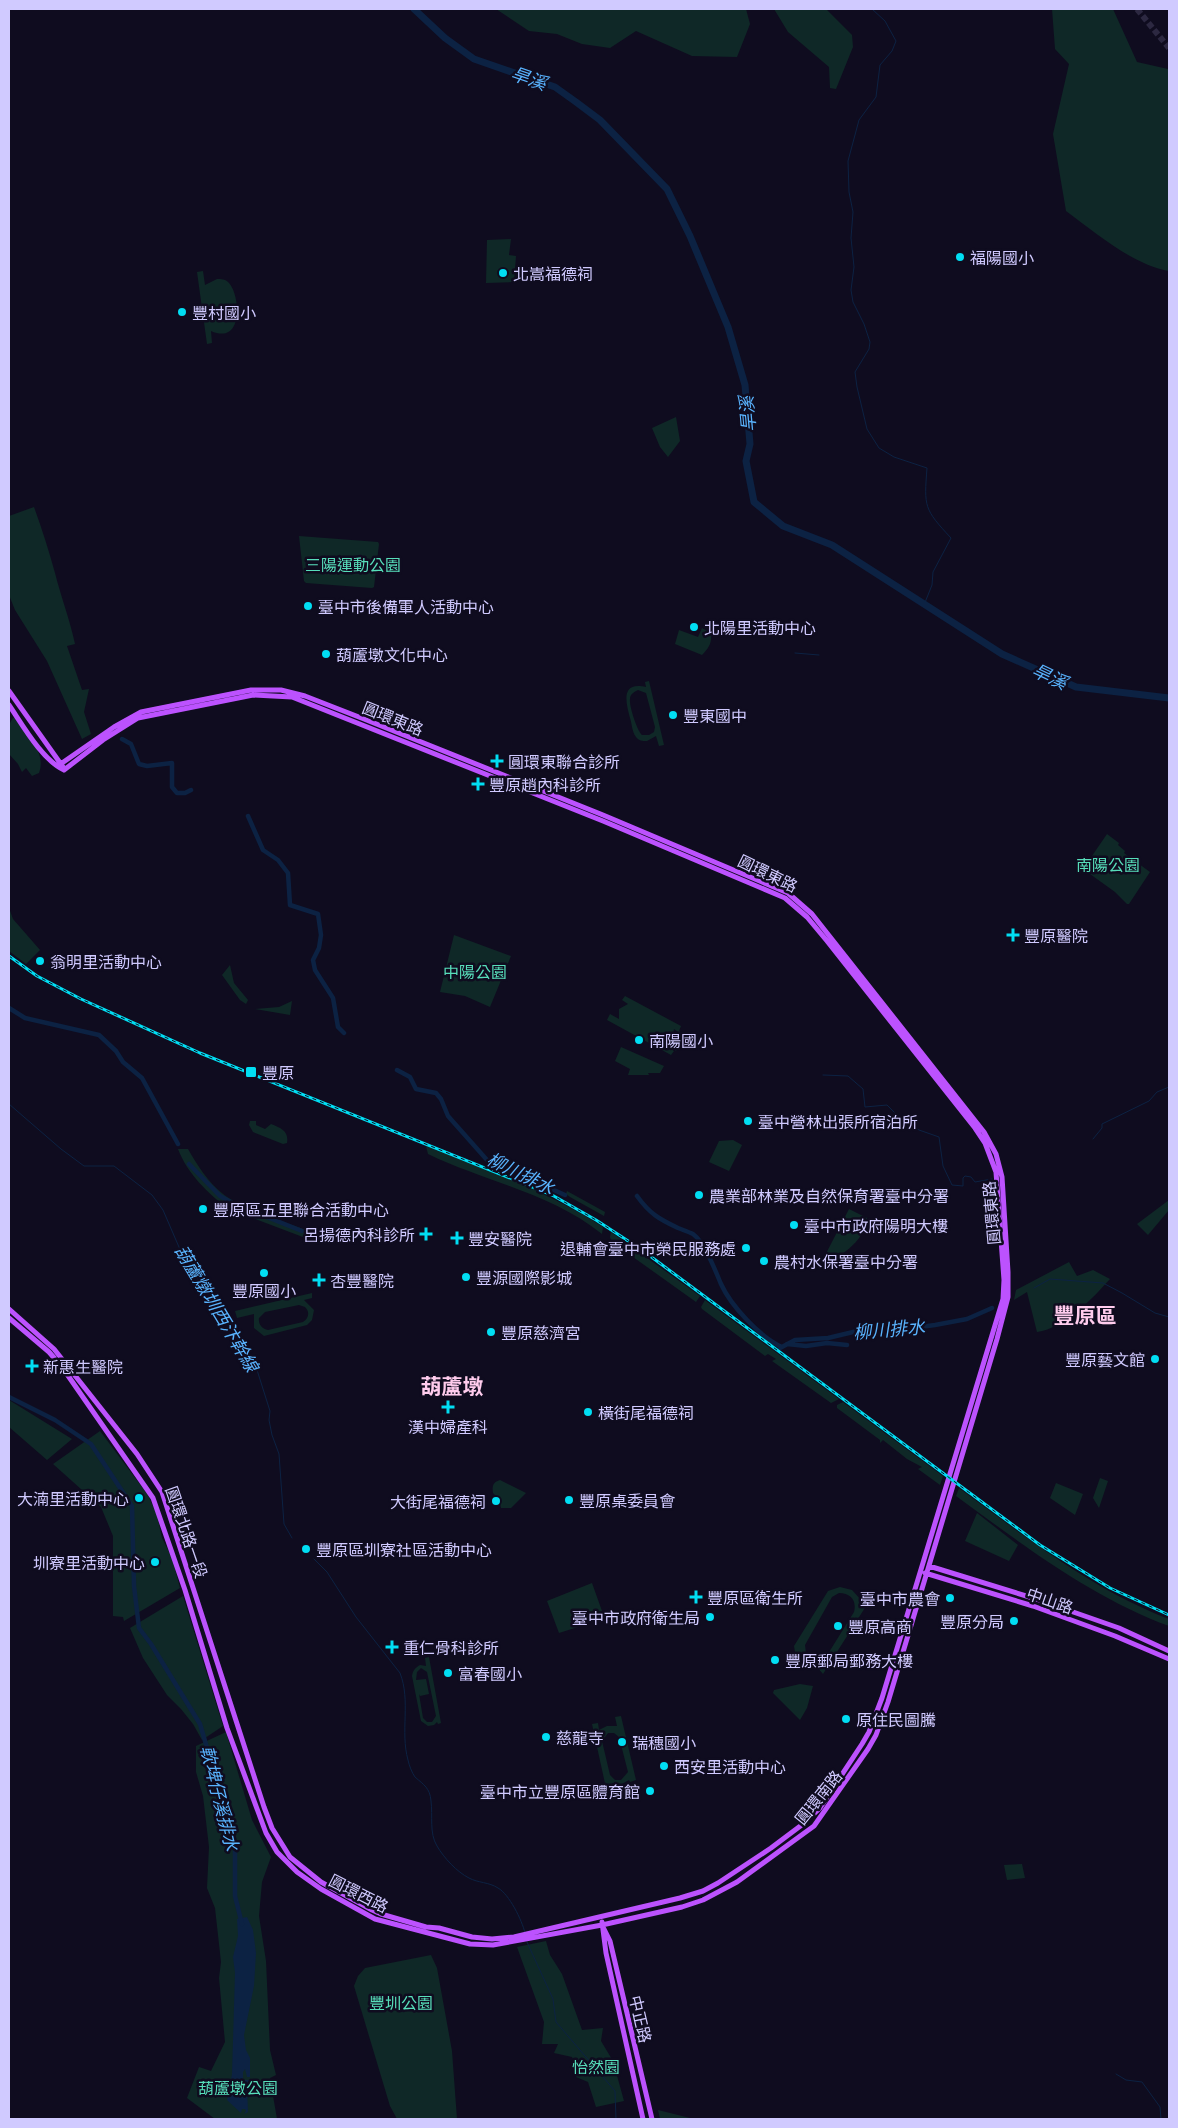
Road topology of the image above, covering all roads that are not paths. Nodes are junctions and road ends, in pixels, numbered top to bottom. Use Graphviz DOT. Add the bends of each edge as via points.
graph roads {
  1 [pos="9,691"];
  2 [pos="9,705"];
  3 [pos="62,763"];
  4 [pos="64,770"];
  5 [pos="9,1309"];
  6 [pos="9,1318"];
  7 [pos="929,1566"];
  8 [pos="922,1569"];
  9 [pos="926,1574"];
  10 [pos="1169,1651"];
  11 [pos="1169,1659"];
  12 [pos="237,1723"];
  13 [pos="227,1728"];
  14 [pos="600,1917"];
  15 [pos="602,1925"];
  16 [pos="643,2119"];
  17 [pos="652,2119"];
  1 -- 3 [label="main road"];
  2 -- 4 [label="main road" via="43,752"];
  3 -- 4 [label="main road"];
  3 -- 7 [label="main road, 圓環東路" via="141,712 250,690 289,692 687,850 788,893 804,907 980,1125 999,1164 1004,1198 1008,1297"];
  4 -- 8 [label="main road, 圓環東路" via="138,718 253,695 292,697 712,865 776,893 801,911 975,1128 985,1143 996,1172 1003,1299"];
  5 -- 12 [label="main road, 圓環北路一段" via="54,1348 137,1454 162,1492"];
  6 -- 13 [label="main road, 圓環北路一段" via="62,1367 153,1498"];
  7 -- 8 [label="main road"];
  7 -- 9 [label="main road, 圓環南路"];
  7 -- 10 [label="main road, 中山路" via="1110,1624"];
  8 -- 9 [label="main road"];
  8 -- 14 [label="main road, 圓環南路" via="869,1732 817,1811 769,1849 703,1891"];
  9 -- 11 [label="main road, 中山路" via="1041,1609"];
  9 -- 15 [label="main road, 圓環南路" via="876,1735 814,1826 737,1882 706,1899"];
  12 -- 14 [label="main road, 圓環西路" via="264,1807 284,1848 321,1882 372,1910 426,1927 492,1940"];
  13 -- 15 [label="main road, 圓環西路" via="258,1817 277,1852 297,1872 363,1913 470,1944 493,1945"];
  14 -- 15 [label="main road, 中正路"];
  15 -- 16 [label="main road, 中正路"];
  15 -- 17 [label="main road, 中正路" via="610,1941"];
}
